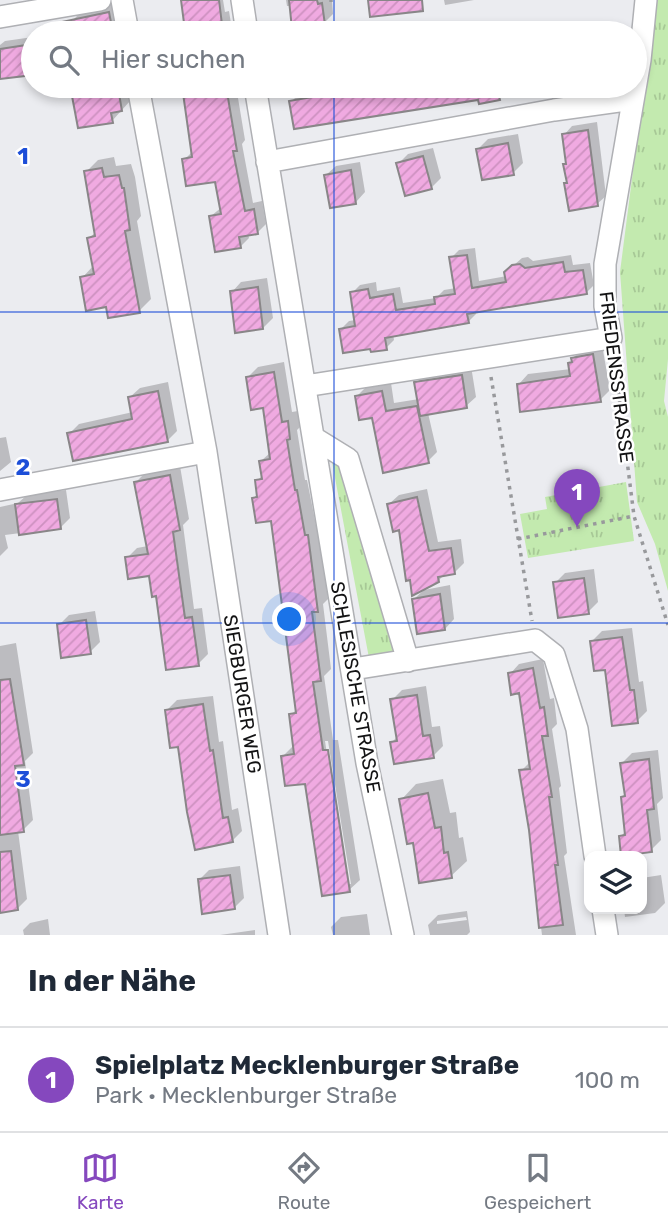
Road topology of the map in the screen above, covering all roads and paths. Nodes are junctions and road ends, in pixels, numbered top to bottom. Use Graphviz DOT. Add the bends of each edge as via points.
graph roads {
  1 [pos="100,0"];
  2 [pos="122,0"];
  3 [pos="242,0"];
  4 [pos="646,0"];
  5 [pos="0,17"];
  6 [pos="126,21"];
  7 [pos="245,21"];
  8 [pos="643,21"];
  9 [pos="140,98"];
  10 [pos="257,98"];
  11 [pos="634,99"];
  12 [pos="267,162"];
  13 [pos="611,338"];
  14 [pos="487,356"];
  15 [pos="305,386"];
  16 [pos="314,438"];
  17 [pos="206,452"];
  18 [pos="0,490"];
  19 [pos="634,516"];
  20 [pos="518,539"];
  21 [pos="668,625"];
  22 [pos="535,640"];
  23 [pos="408,662"];
  24 [pos="353,669"];
  25 [pos="595,851"];
  26 [pos="604,914"];
  27 [pos="279,935"];
  28 [pos="403,935"];
  29 [pos="607,935"];
  1 -- 5 [label="street"];
  2 -- 6 [label="street"];
  3 -- 7 [label="street"];
  4 -- 8 [label="street, FRIEDENSSTRASSE"];
  9 -- 17 [label="street, SIEGBURGER WEG"];
  10 -- 12 [label="street, SCHLESISCHE STRASSE"];
  11 -- 12 [label="street"];
  11 -- 13 [label="street, FRIEDENSSTRASSE" via="605,264"];
  12 -- 15 [label="street, SCHLESISCHE STRASSE"];
  13 -- 14 [label="street"];
  13 -- 19 [label="path, FRIEDENSSTRASSE"];
  14 -- 15 [label="street"];
  14 -- 20 [label="path"];
  15 -- 16 [label="street, SCHLESISCHE STRASSE"];
  16 -- 23 [label="street" via="348,459"];
  16 -- 24 [label="street, SCHLESISCHE STRASSE"];
  17 -- 18 [label="street"];
  17 -- 27 [label="street, SIEGBURGER WEG"];
  19 -- 20 [label="path"];
  19 -- 21 [label="path, FRIEDENSSTRASSE"];
  20 -- 22 [label="path"];
  22 -- 23 [label="street"];
  22 -- 25 [label="street" via="554,655 577,729"];
  23 -- 24 [label="street"];
  24 -- 28 [label="street, SCHLESISCHE STRASSE" via="367,763"];
  26 -- 29 [label="street"];
}
